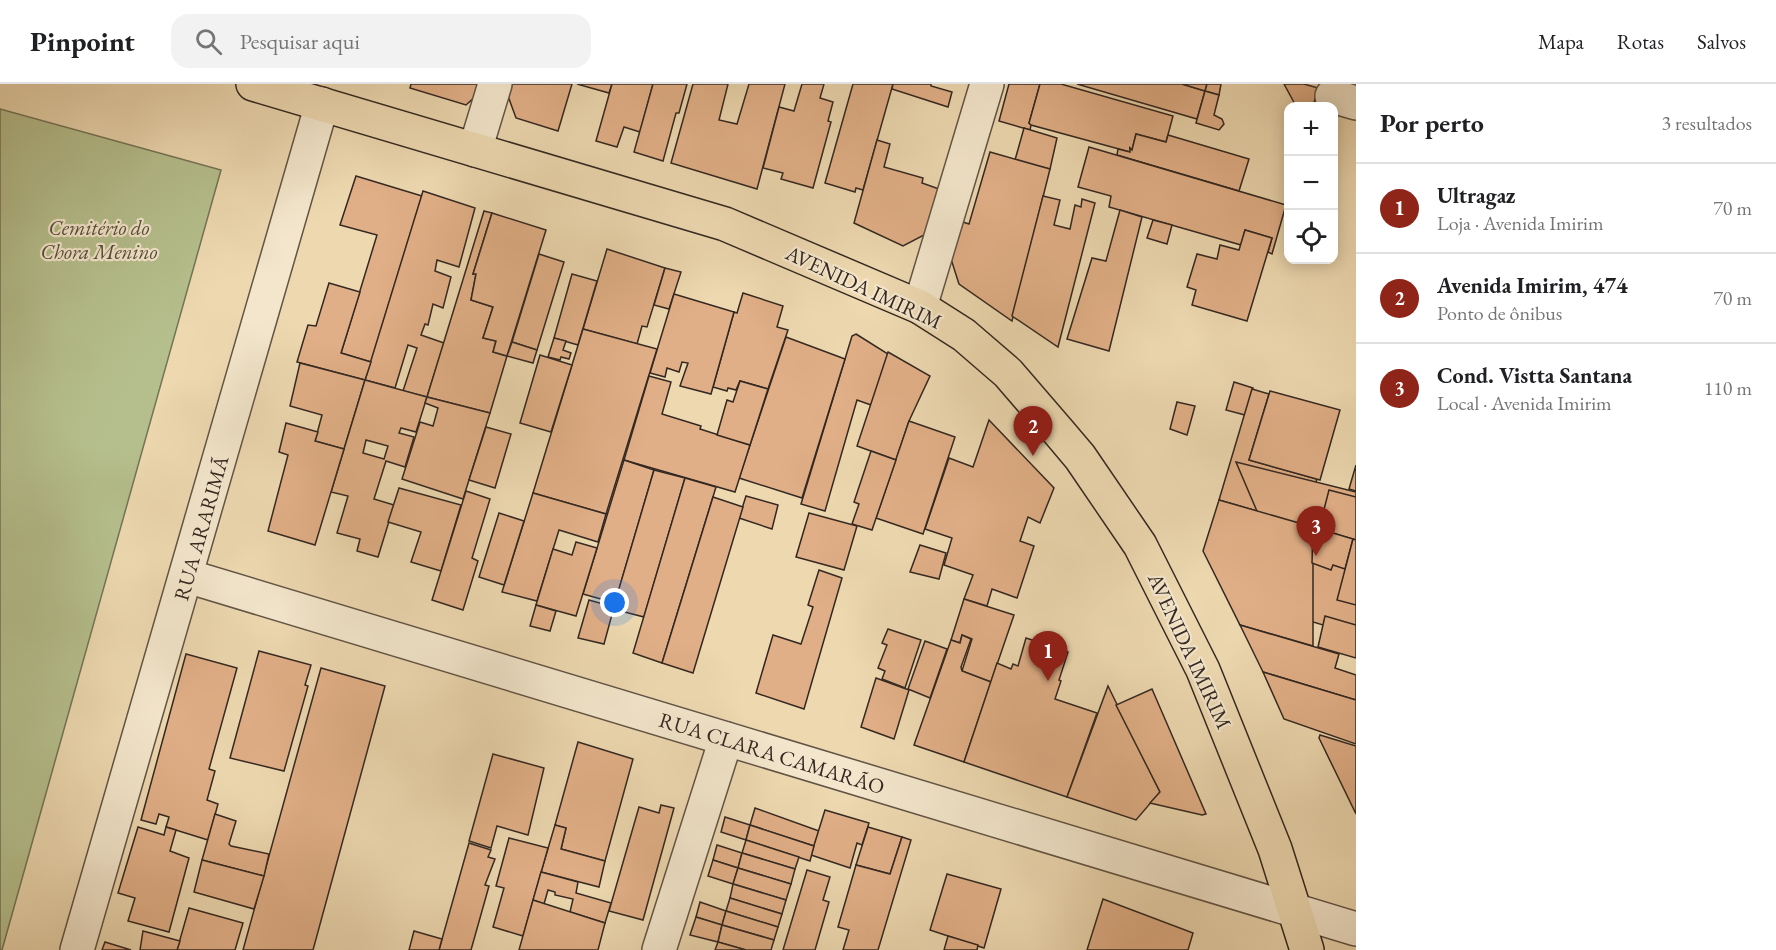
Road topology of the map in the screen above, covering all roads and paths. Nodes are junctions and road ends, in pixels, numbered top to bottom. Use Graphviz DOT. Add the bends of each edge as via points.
graph roads {
  1 [pos="253,84"];
  2 [pos="495,84"];
  3 [pos="987,84"];
  4 [pos="322,104"];
  5 [pos="475,150"];
  6 [pos="920,308"];
  7 [pos="187,576"];
  8 [pos="726,739"];
  9 [pos="1295,911"];
  10 [pos="1356,929"];
  11 [pos="77,950"];
  12 [pos="659,950"];
  13 [pos="1307,950"];
  1 -- 4 [label="main road, AVENIDA IMIRIM"];
  2 -- 5 [label="street"];
  3 -- 6 [label="street"];
  4 -- 5 [label="main road, AVENIDA IMIRIM"];
  4 -- 7 [label="street, RUA ARARIMÃ"];
  5 -- 6 [label="main road, AVENIDA IMIRIM" via="725,224"];
  6 -- 9 [label="main road, AVENIDA IMIRIM" via="964,335 1008,373 1080,457 1140,545 1203,670 1275,849"];
  7 -- 8 [label="street, RUA CLARA CAMARÃO"];
  7 -- 11 [label="street, RUA ARARIMÃ"];
  8 -- 9 [label="street, RUA CLARA CAMARÃO"];
  8 -- 12 [label="street"];
  9 -- 10 [label="street, RUA CLARA CAMARÃO"];
  9 -- 13 [label="main road, AVENIDA IMIRIM"];
}
